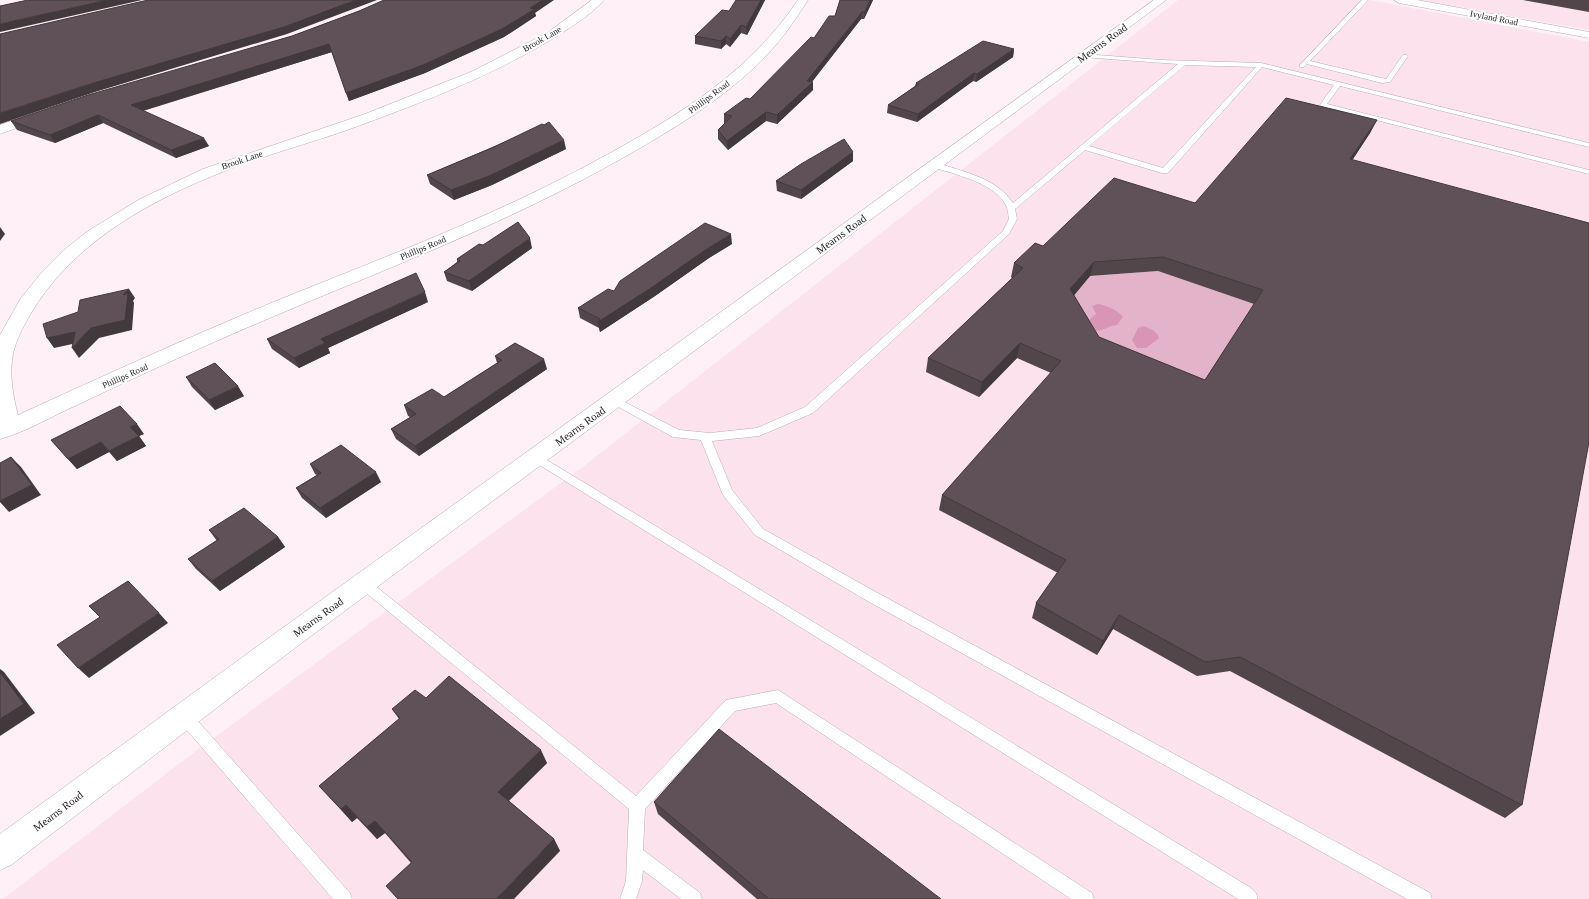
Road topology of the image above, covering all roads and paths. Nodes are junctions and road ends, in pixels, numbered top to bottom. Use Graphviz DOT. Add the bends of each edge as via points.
graph roads {
  1 [pos="599,0"];
  2 [pos="803,0"];
  3 [pos="1161,0"];
  4 [pos="1365,0"];
  5 [pos="1399,0"];
  6 [pos="1589,35"];
  7 [pos="1084,56"];
  8 [pos="1405,56"];
  9 [pos="1306,62"];
  10 [pos="1182,63"];
  11 [pos="1261,65"];
  12 [pos="1295,74"];
  13 [pos="1338,84"];
  14 [pos="54,110"];
  15 [pos="0,130"];
  16 [pos="1589,145"];
  17 [pos="1083,147"];
  18 [pos="935,165"];
  19 [pos="1589,172"];
  20 [pos="1010,209"];
  21 [pos="615,401"];
  22 [pos="5,429"];
  23 [pos="705,437"];
  24 [pos="537,458"];
  25 [pos="364,584"];
  26 [pos="184,716"];
  27 [pos="637,806"];
  28 [pos="634,853"];
  29 [pos="0,854"];
  30 [pos="339,893"];
  31 [pos="628,899"];
  32 [pos="694,899"];
  33 [pos="1086,899"];
  34 [pos="1250,899"];
  35 [pos="1424,899"];
  1 -- 22 [label="street, Brook Lane" via="550,35 450,85 345,126 200,176 146,202 109,224 55,268 21,313 7,340 2,359 1,384"];
  2 -- 22 [label="street, Phillips Road" via="780,34 732,80 685,115 576,179 479,224 277,308"];
  3 -- 7 [label="street, Mearns Road"];
  4 -- 9 [label="lane"];
  5 -- 6 [label="street, Ivyland Road"];
  7 -- 10 [label="lane"];
  7 -- 18 [label="street, Mearns Road"];
  8 -- 9 [label="lane" via="1388,81"];
  9 -- 12 [label="lane"];
  10 -- 11 [label="lane"];
  10 -- 17 [label="lane"];
  11 -- 12 [label="lane"];
  11 -- 17 [label="lane" via="1165,171"];
  12 -- 13 [label="lane"];
  13 -- 16 [label="lane"];
  13 -- 19 [label="lane" via="1323,106"];
  14 -- 15 [label="street"];
  17 -- 20 [label="lane"];
  18 -- 20 [label="lane" via="973,178 994,189 1009,202"];
  18 -- 21 [label="street, Mearns Road"];
  20 -- 23 [label="lane" via="1013,219 1006,232 809,410 759,432"];
  21 -- 23 [label="lane" via="677,434"];
  21 -- 24 [label="street, Mearns Road"];
  23 -- 35 [label="lane" via="727,492 759,532 876,599"];
  24 -- 25 [label="street, Mearns Road"];
  24 -- 34 [label="lane"];
  25 -- 26 [label="street, Mearns Road"];
  25 -- 27 [label="lane"];
  26 -- 29 [label="street, Mearns Road"];
  26 -- 30 [label="lane"];
  27 -- 28 [label="lane"];
  27 -- 33 [label="lane" via="731,705 778,696"];
  28 -- 31 [label="lane" via="634,881"];
  28 -- 32 [label="lane"];
}
